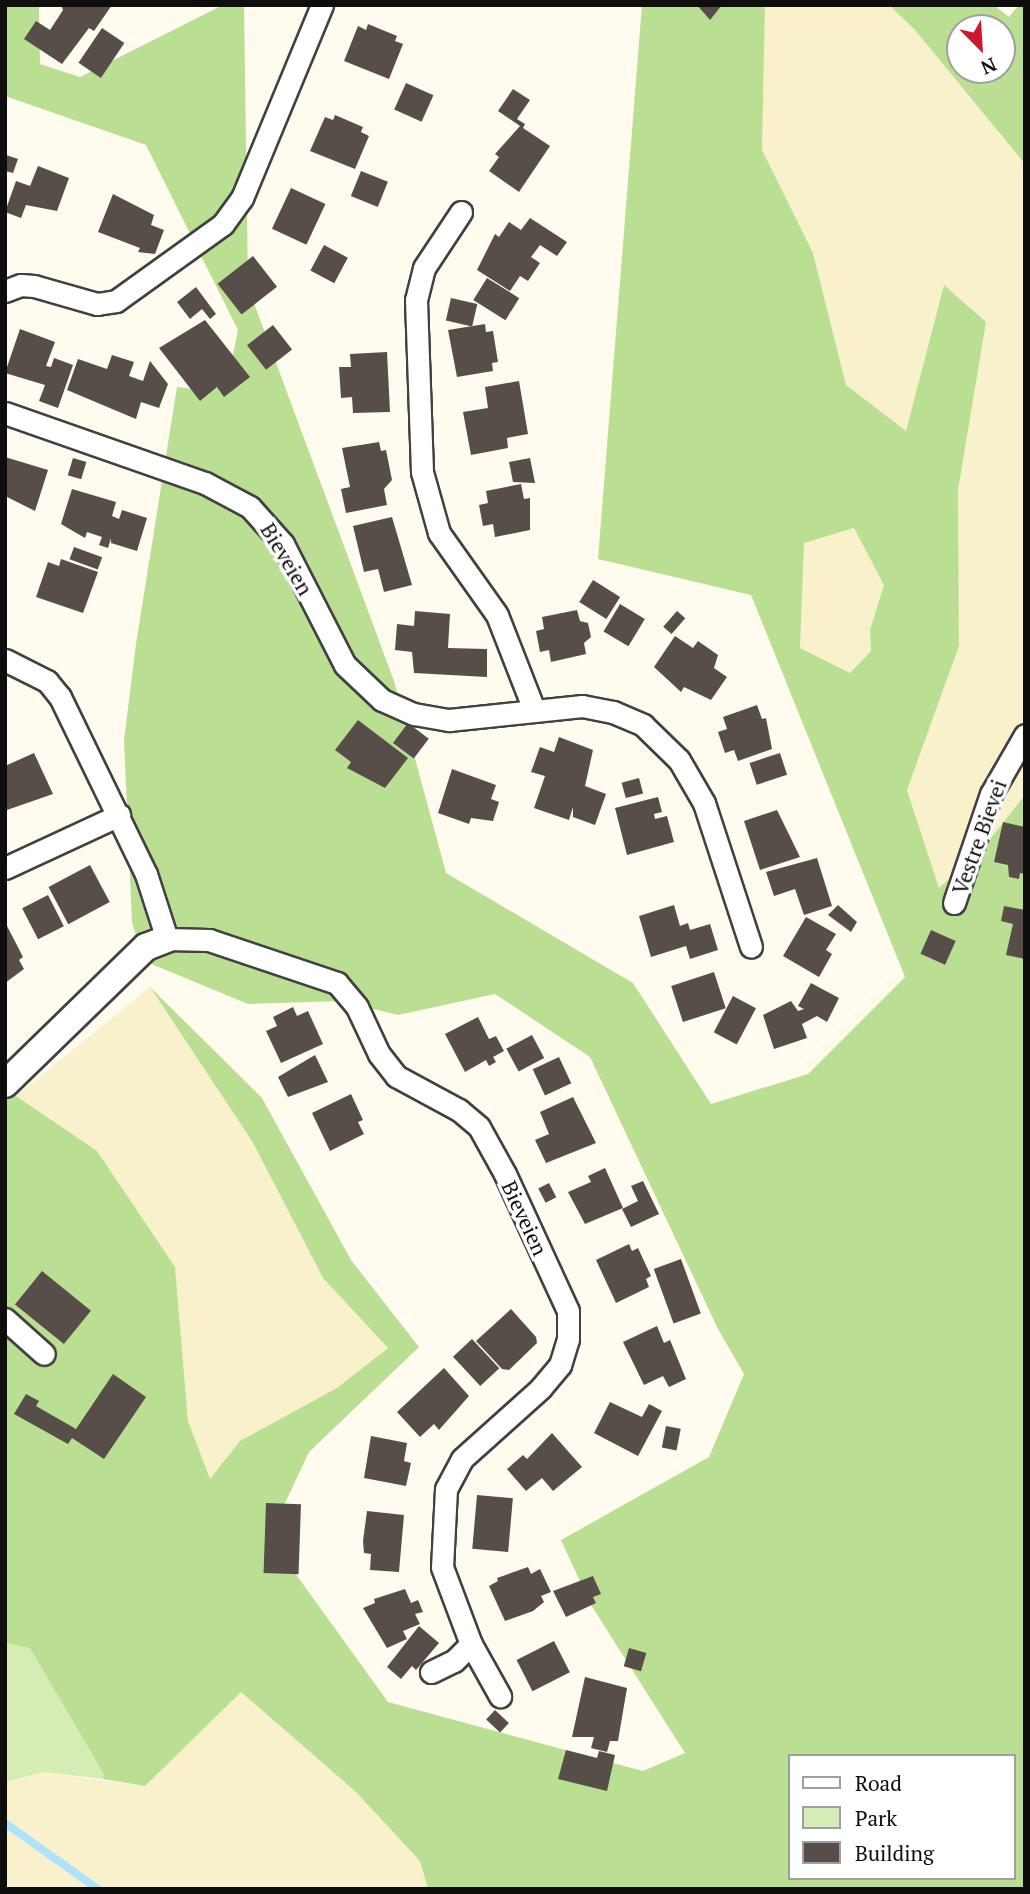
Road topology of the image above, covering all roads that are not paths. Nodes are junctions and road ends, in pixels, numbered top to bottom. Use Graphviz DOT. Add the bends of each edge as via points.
graph roads {
  1 [pos="323,5"];
  2 [pos="461,212"];
  3 [pos="5,291"];
  4 [pos="5,413"];
  5 [pos="5,660"];
  6 [pos="534,710"];
  7 [pos="1025,735"];
  8 [pos="119,815"];
  9 [pos="5,868"];
  10 [pos="954,903"];
  11 [pos="167,939"];
  12 [pos="751,947"];
  13 [pos="5,1084"];
  14 [pos="5,1319"];
  15 [pos="44,1354"];
  16 [pos="471,1644"];
  17 [pos="430,1672"];
  18 [pos="500,1696"];
  1 -- 3 [label="street" via="242,198 223,224 116,301 97,304 34,286"];
  2 -- 6 [label="street" via="424,268 416,300 422,472 439,533 497,615"];
  4 -- 6 [label="street, Bieveien" via="205,484 250,508 283,544 345,665 382,700 415,714 449,720"];
  5 -- 8 [label="street" via="47,681 60,697"];
  6 -- 12 [label="street, Bieveien" via="582,706 613,712 643,725 679,760 704,803"];
  7 -- 10 [label="street, Vestre Bievei" via="991,794"];
  8 -- 9 [label="street"];
  8 -- 11 [label="street"];
  11 -- 13 [label="street" via="146,947"];
  11 -- 16 [label="street, Bieveien" via="209,940 337,984 357,1007 379,1054 396,1076 459,1110 479,1127 568,1311 568,1339 560,1365 462,1459 446,1489 442,1567"];
  14 -- 15 [label="street"];
  16 -- 17 [label="street" via="454,1661"];
  16 -- 18 [label="street, Bieveien"];
}
